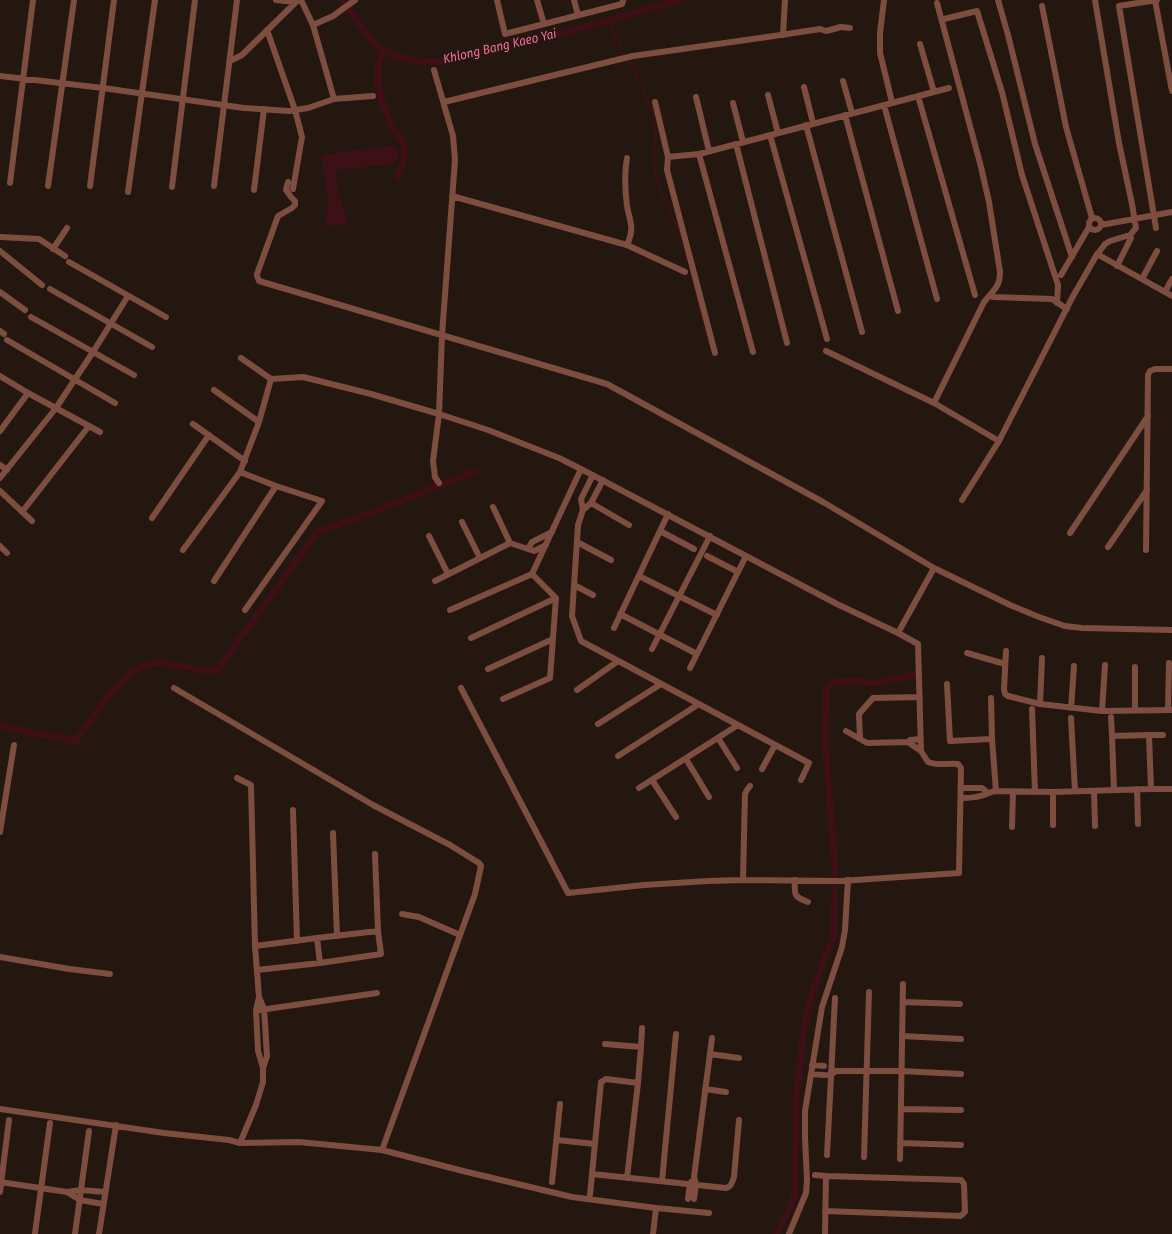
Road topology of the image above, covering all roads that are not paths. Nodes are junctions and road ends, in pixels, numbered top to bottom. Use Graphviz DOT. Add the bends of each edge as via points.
graph roads {
  1 [pos="33,0"];
  2 [pos="74,0"];
  3 [pos="114,0"];
  4 [pos="155,0"];
  5 [pos="195,0"];
  6 [pos="238,0"];
  7 [pos="276,0"];
  8 [pos="355,0"];
  9 [pos="497,0"];
  10 [pos="537,0"];
  11 [pos="574,0"];
  12 [pos="623,0"];
  13 [pos="785,0"];
  14 [pos="884,0"];
  15 [pos="998,0"];
  16 [pos="1095,0"];
  17 [pos="1156,0"];
  18 [pos="298,1"];
  19 [pos="937,3"];
  20 [pos="1042,6"];
  21 [pos="578,15"];
  22 [pos="944,19"];
  23 [pos="544,24"];
  24 [pos="313,25"];
  25 [pos="850,28"];
  26 [pos="267,30"];
  27 [pos="783,35"];
  28 [pos="920,44"];
  29 [pos="230,61"];
  30 [pos="434,70"];
  31 [pos="0,76"];
  32 [pos="23,79"];
  33 [pos="844,81"];
  34 [pos="62,83"];
  35 [pos="804,87"];
  36 [pos="103,88"];
  37 [pos="949,88"];
  38 [pos="1172,91"];
  39 [pos="934,92"];
  40 [pos="142,93"];
  41 [pos="768,95"];
  42 [pos="373,96"];
  43 [pos="918,96"];
  44 [pos="696,97"];
  45 [pos="183,99"];
  46 [pos="334,99"];
  47 [pos="444,102"];
  48 [pos="655,102"];
  49 [pos="892,102"];
  50 [pos="733,103"];
  51 [pos="224,105"];
  52 [pos="884,105"];
  53 [pos="264,109"];
  54 [pos="295,110"];
  55 [pos="852,113"];
  56 [pos="845,115"];
  57 [pos="813,123"];
  58 [pos="806,125"];
  59 [pos="778,132"];
  60 [pos="770,135"];
  61 [pos="743,142"];
  62 [pos="736,144"];
  63 [pos="709,151"];
  64 [pos="698,154"];
  65 [pos="668,157"];
  66 [pos="627,158"];
  67 [pos="288,182"];
  68 [pos="10,183"];
  69 [pos="48,186"];
  70 [pos="90,186"];
  71 [pos="214,186"];
  72 [pos="172,187"];
  73 [pos="293,189"];
  74 [pos="254,190"];
  75 [pos="128,192"];
  76 [pos="452,196"];
  77 [pos="1172,212"];
  78 [pos="1154,216"];
  79 [pos="1092,218"];
  80 [pos="1134,218"];
  81 [pos="1101,225"];
  82 [pos="1089,227"];
  83 [pos="67,228"];
  84 [pos="1156,228"];
  85 [pos="0,237"];
  86 [pos="1131,238"];
  87 [pos="627,245"];
  88 [pos="53,249"];
  89 [pos="0,251"];
  90 [pos="1157,251"];
  91 [pos="1097,254"];
  92 [pos="1072,257"];
  93 [pos="1118,266"];
  94 [pos="685,272"];
  95 [pos="1060,275"];
  96 [pos="1172,279"];
  97 [pos="1142,280"];
  98 [pos="42,285"];
  99 [pos="50,289"];
  100 [pos="0,292"];
  101 [pos="1164,292"];
  102 [pos="975,295"];
  103 [pos="128,296"];
  104 [pos="1172,296"];
  105 [pos="993,298"];
  106 [pos="937,299"];
  107 [pos="1057,303"];
  108 [pos="1067,309"];
  109 [pos="25,310"];
  110 [pos="898,311"];
  111 [pos="31,317"];
  112 [pos="166,317"];
  113 [pos="111,323"];
  114 [pos="862,332"];
  115 [pos="4,335"];
  116 [pos="442,335"];
  117 [pos="827,339"];
  118 [pos="787,343"];
  119 [pos="152,347"];
  120 [pos="826,351"];
  121 [pos="94,352"];
  122 [pos="753,352"];
  123 [pos="715,353"];
  124 [pos="241,358"];
  125 [pos="1172,369"];
  126 [pos="134,375"];
  127 [pos="0,376"];
  128 [pos="271,379"];
  129 [pos="75,380"];
  130 [pos="214,390"];
  131 [pos="28,393"];
  132 [pos="116,403"];
  133 [pos="934,403"];
  134 [pos="56,408"];
  135 [pos="439,414"];
  136 [pos="1148,416"];
  137 [pos="259,422"];
  138 [pos="193,424"];
  139 [pos="88,426"];
  140 [pos="0,431"];
  141 [pos="100,432"];
  142 [pos="209,435"];
  143 [pos="999,441"];
  144 [pos="245,461"];
  145 [pos="0,464"];
  146 [pos="581,468"];
  147 [pos="7,470"];
  148 [pos="240,472"];
  149 [pos="593,475"];
  150 [pos="0,478"];
  151 [pos="603,480"];
  152 [pos="438,483"];
  153 [pos="276,486"];
  154 [pos="1147,490"];
  155 [pos="0,492"];
  156 [pos="962,500"];
  157 [pos="592,503"];
  158 [pos="493,507"];
  159 [pos="583,510"];
  160 [pos="22,512"];
  161 [pos="668,514"];
  162 [pos="152,518"];
  163 [pos="32,521"];
  164 [pos="462,522"];
  165 [pos="629,525"];
  166 [pos="660,531"];
  167 [pos="552,532"];
  168 [pos="1070,533"];
  169 [pos="429,536"];
  170 [pos="710,536"];
  171 [pos="577,542"];
  172 [pos="510,543"];
  173 [pos="546,545"];
  174 [pos="0,546"];
  175 [pos="1108,547"];
  176 [pos="528,549"];
  177 [pos="694,549"];
  178 [pos="183,550"];
  179 [pos="1146,550"];
  180 [pos="7,554"];
  181 [pos="707,556"];
  182 [pos="746,556"];
  183 [pos="480,558"];
  184 [pos="611,560"];
  185 [pos="934,568"];
  186 [pos="738,572"];
  187 [pos="448,574"];
  188 [pos="532,574"];
  189 [pos="639,576"];
  190 [pos="214,581"];
  191 [pos="435,581"];
  192 [pos="574,585"];
  193 [pos="593,595"];
  194 [pos="679,596"];
  195 [pos="556,598"];
  196 [pos="245,610"];
  197 [pos="450,610"];
  198 [pos="620,614"];
  199 [pos="717,615"];
  200 [pos="614,628"];
  201 [pos="1172,630"];
  202 [pos="898,633"];
  203 [pos="659,635"];
  204 [pos="471,638"];
  205 [pos="553,639"];
  206 [pos="652,649"];
  207 [pos="1006,651"];
  208 [pos="968,653"];
  209 [pos="697,654"];
  210 [pos="1042,658"];
  211 [pos="618,661"];
  212 [pos="1170,663"];
  213 [pos="1005,664"];
  214 [pos="1105,665"];
  215 [pos="1074,666"];
  216 [pos="1135,667"];
  217 [pos="690,668"];
  218 [pos="488,669"];
  219 [pos="661,684"];
  220 [pos="947,684"];
  221 [pos="174,688"];
  222 [pos="461,688"];
  223 [pos="576,690"];
  224 [pos="920,697"];
  225 [pos="991,698"];
  226 [pos="503,699"];
  227 [pos="699,704"];
  228 [pos="1040,704"];
  229 [pos="1032,708"];
  230 [pos="1071,708"];
  231 [pos="1135,710"];
  232 [pos="1170,710"];
  233 [pos="1102,711"];
  234 [pos="1111,717"];
  235 [pos="1071,718"];
  236 [pos="598,724"];
  237 [pos="738,725"];
  238 [pos="846,731"];
  239 [pos="1162,735"];
  240 [pos="1112,736"];
  241 [pos="1149,736"];
  242 [pos="718,738"];
  243 [pos="860,739"];
  244 [pos="920,739"];
  245 [pos="992,739"];
  246 [pos="908,742"];
  247 [pos="14,745"];
  248 [pos="775,745"];
  249 [pos="921,751"];
  250 [pos="618,756"];
  251 [pos="686,758"];
  252 [pos="737,768"];
  253 [pos="762,769"];
  254 [pos="237,778"];
  255 [pos="652,780"];
  256 [pos="801,780"];
  257 [pos="750,786"];
  258 [pos="639,788"];
  259 [pos="961,788"];
  260 [pos="1151,788"];
  261 [pos="1137,789"];
  262 [pos="1172,789"];
  263 [pos="1114,790"];
  264 [pos="996,791"];
  265 [pos="1075,791"];
  266 [pos="1094,791"];
  267 [pos="988,792"];
  268 [pos="1013,792"];
  269 [pos="1036,792"];
  270 [pos="1053,792"];
  271 [pos="709,796"];
  272 [pos="961,798"];
  273 [pos="293,810"];
  274 [pos="676,817"];
  275 [pos="1138,824"];
  276 [pos="1053,825"];
  277 [pos="1096,826"];
  278 [pos="1012,827"];
  279 [pos="0,832"];
  280 [pos="333,833"];
  281 [pos="375,854"];
  282 [pos="743,880"];
  283 [pos="796,880"];
  284 [pos="845,880"];
  285 [pos="808,902"];
  286 [pos="402,914"];
  287 [pos="378,931"];
  288 [pos="460,935"];
  289 [pos="337,936"];
  290 [pos="317,938"];
  291 [pos="297,941"];
  292 [pos="255,946"];
  293 [pos="0,957"];
  294 [pos="320,963"];
  295 [pos="257,970"];
  296 [pos="110,974"];
  297 [pos="903,984"];
  298 [pos="869,992"];
  299 [pos="377,993"];
  300 [pos="259,997"];
  301 [pos="835,998"];
  302 [pos="903,1002"];
  303 [pos="960,1004"];
  304 [pos="264,1009"];
  305 [pos="256,1010"];
  306 [pos="642,1028"];
  307 [pos="676,1034"];
  308 [pos="902,1036"];
  309 [pos="712,1038"];
  310 [pos="961,1039"];
  311 [pos="605,1044"];
  312 [pos="641,1047"];
  313 [pos="710,1054"];
  314 [pos="739,1058"];
  315 [pos="812,1065"];
  316 [pos="263,1068"];
  317 [pos="829,1070"];
  318 [pos="866,1071"];
  319 [pos="901,1071"];
  320 [pos="811,1074"];
  321 [pos="961,1074"];
  322 [pos="638,1083"];
  323 [pos="705,1089"];
  324 [pos="726,1092"];
  325 [pos="560,1104"];
  326 [pos="0,1109"];
  327 [pos="901,1109"];
  328 [pos="961,1110"];
  329 [pos="9,1120"];
  330 [pos="739,1120"];
  331 [pos="50,1123"];
  332 [pos="116,1125"];
  333 [pos="89,1131"];
  334 [pos="557,1140"];
  335 [pos="240,1143"];
  336 [pos="900,1143"];
  337 [pos="595,1144"];
  338 [pos="961,1145"];
  339 [pos="382,1150"];
  340 [pos="827,1155"];
  341 [pos="864,1157"];
  342 [pos="900,1159"];
  343 [pos="592,1174"];
  344 [pos="815,1175"];
  345 [pos="826,1176"];
  346 [pos="627,1178"];
  347 [pos="662,1181"];
  348 [pos="552,1182"];
  349 [pos="1,1183"];
  350 [pos="693,1184"];
  351 [pos="42,1188"];
  352 [pos="81,1190"];
  353 [pos="0,1192"];
  354 [pos="67,1192"];
  355 [pos="105,1192"];
  356 [pos="590,1195"];
  357 [pos="80,1200"];
  358 [pos="103,1204"];
  359 [pos="656,1208"];
  360 [pos="690,1211"];
  361 [pos="825,1211"];
  362 [pos="710,1213"];
  363 [pos="35,1233"];
  364 [pos="75,1234"];
  365 [pos="99,1234"];
  366 [pos="653,1234"];
  367 [pos="789,1234"];
  368 [pos="825,1234"];
  1 -- 32 [label="street"];
  2 -- 34 [label="street"];
  3 -- 36 [label="street"];
  4 -- 40 [label="street"];
  5 -- 45 [label="street"];
  6 -- 29 [label="street"];
  7 -- 18 [label="street"];
  8 -- 24 [label="street" via="333,16"];
  9 -- 23 [label="street" via="505,34"];
  10 -- 23 [label="street"];
  11 -- 21 [label="street"];
  12 -- 21 [label="street" via="622,4"];
  13 -- 27 [label="street"];
  14 -- 49 [label="street" via="880,53"];
  15 -- 92 [label="street" via="1035,144"];
  16 -- 80 [label="street"];
  17 -- 38 [label="street"];
  17 -- 78 [label="street" via="1119,6"];
  18 -- 24 [label="street"];
  18 -- 26 [label="street"];
  19 -- 133 [label="street" via="981,167 1000,281 984,302"];
  20 -- 79 [label="street" via="1066,127"];
  21 -- 23 [label="street"];
  22 -- 107 [label="street" via="976,11 1002,92 1022,174 1058,285"];
  24 -- 46 [label="street"];
  25 -- 27 [label="street" via="826,31 820,28"];
  26 -- 29 [label="street" via="242,55"];
  26 -- 54 [label="street"];
  27 -- 47 [label="street" via="633,56"];
  28 -- 39 [label="street"];
  29 -- 51 [label="street"];
  30 -- 47 [label="street"];
  31 -- 32 [label="street"];
  32 -- 34 [label="street"];
  32 -- 68 [label="street"];
  33 -- 55 [label="street"];
  34 -- 36 [label="street"];
  34 -- 69 [label="street"];
  35 -- 57 [label="street"];
  36 -- 40 [label="street"];
  36 -- 70 [label="street"];
  37 -- 39 [label="street"];
  39 -- 43 [label="street"];
  40 -- 45 [label="street"];
  40 -- 75 [label="street"];
  41 -- 59 [label="street"];
  42 -- 46 [label="street"];
  43 -- 49 [label="street"];
  43 -- 102 [label="street"];
  44 -- 63 [label="street"];
  45 -- 51 [label="street"];
  45 -- 72 [label="street"];
  46 -- 54 [label="street"];
  47 -- 76 [label="street" via="455,147"];
  48 -- 65 [label="street"];
  49 -- 52 [label="street"];
  50 -- 61 [label="street"];
  51 -- 53 [label="street"];
  51 -- 71 [label="street"];
  52 -- 55 [label="street"];
  52 -- 106 [label="street"];
  53 -- 54 [label="street"];
  53 -- 74 [label="street"];
  54 -- 73 [label="street" via="302,137"];
  55 -- 56 [label="street"];
  56 -- 57 [label="street"];
  56 -- 110 [label="street"];
  57 -- 58 [label="street"];
  58 -- 59 [label="street"];
  58 -- 114 [label="street"];
  59 -- 60 [label="street"];
  60 -- 61 [label="street"];
  60 -- 117 [label="street"];
  61 -- 62 [label="street"];
  62 -- 63 [label="street"];
  62 -- 118 [label="street"];
  63 -- 64 [label="street"];
  64 -- 65 [label="street"];
  64 -- 122 [label="street"];
  65 -- 123 [label="street" via="667,170"];
  66 -- 87 [label="street" via="625,183 627,207 632,222"];
  67 -- 116 [label="street" via="286,190 295,201 295,205 278,216 257,274 259,280"];
  76 -- 87 [label="street"];
  76 -- 116 [label="street"];
  77 -- 78 [label="street"];
  78 -- 80 [label="street"];
  78 -- 84 [label="street"];
  79 -- 81 [label="street" via="1099,220"];
  79 -- 82 [label="street"];
  80 -- 81 [label="street"];
  80 -- 91 [label="street" via="1136,228 1130,235 1110,241"];
  81 -- 82 [label="street" via="1097,230"];
  82 -- 92 [label="street"];
  83 -- 88 [label="street"];
  85 -- 88 [label="street" via="39,240"];
  86 -- 93 [label="street"];
  87 -- 94 [label="street"];
  88 -- 103 [label="street"];
  89 -- 98 [label="street"];
  90 -- 97 [label="street"];
  91 -- 93 [label="street"];
  91 -- 108 [label="street"];
  92 -- 95 [label="street"];
  93 -- 97 [label="street"];
  96 -- 101 [label="street"];
  97 -- 101 [label="street"];
  99 -- 113 [label="street"];
  100 -- 109 [label="street"];
  101 -- 104 [label="street"];
  103 -- 112 [label="street"];
  103 -- 113 [label="street"];
  105 -- 107 [label="street" via="1052,299"];
  107 -- 108 [label="street"];
  108 -- 143 [label="street"];
  111 -- 121 [label="street"];
  113 -- 119 [label="street"];
  113 -- 121 [label="street"];
  115 -- 129 [label="street"];
  116 -- 135 [label="street"];
  116 -- 185 [label="street" via="607,384 822,502"];
  120 -- 133 [label="street"];
  121 -- 126 [label="street"];
  121 -- 129 [label="street"];
  124 -- 128 [label="street"];
  125 -- 136 [label="street" via="1150,371"];
  127 -- 131 [label="street"];
  128 -- 135 [label="street" via="303,377"];
  128 -- 137 [label="street"];
  129 -- 132 [label="street"];
  129 -- 134 [label="street"];
  130 -- 137 [label="street"];
  131 -- 134 [label="street"];
  131 -- 140 [label="street"];
  133 -- 143 [label="street"];
  134 -- 139 [label="street"];
  134 -- 147 [label="street"];
  135 -- 146 [label="street" via="496,433"];
  135 -- 152 [label="street" via="433,461"];
  136 -- 154 [label="street"];
  136 -- 168 [label="street"];
  137 -- 144 [label="street"];
  138 -- 142 [label="street"];
  139 -- 141 [label="street"];
  139 -- 160 [label="street"];
  142 -- 144 [label="street"];
  142 -- 162 [label="street"];
  143 -- 156 [label="street"];
  144 -- 148 [label="street"];
  145 -- 147 [label="street"];
  146 -- 149 [label="street"];
  146 -- 167 [label="street"];
  147 -- 150 [label="street"];
  148 -- 153 [label="street"];
  148 -- 178 [label="street"];
  149 -- 151 [label="street"];
  149 -- 159 [label="street" via="581,499"];
  151 -- 157 [label="street"];
  151 -- 161 [label="street"];
  153 -- 190 [label="street"];
  153 -- 196 [label="street" via="322,501"];
  154 -- 175 [label="street"];
  154 -- 179 [label="street"];
  155 -- 160 [label="street"];
  157 -- 159 [label="street"];
  157 -- 165 [label="street"];
  158 -- 172 [label="street"];
  159 -- 171 [label="street" via="578,525"];
  160 -- 163 [label="street"];
  161 -- 166 [label="street"];
  161 -- 170 [label="street"];
  164 -- 183 [label="street"];
  166 -- 177 [label="street"];
  166 -- 189 [label="street"];
  167 -- 173 [label="street"];
  167 -- 176 [label="street" via="532,542"];
  169 -- 187 [label="street"];
  170 -- 182 [label="street"];
  170 -- 194 [label="street"];
  171 -- 184 [label="street"];
  171 -- 192 [label="street"];
  172 -- 176 [label="street"];
  172 -- 183 [label="street"];
  173 -- 176 [label="street" via="534,551"];
  173 -- 188 [label="street"];
  174 -- 180 [label="street"];
  181 -- 186 [label="street"];
  182 -- 186 [label="street"];
  182 -- 202 [label="street"];
  183 -- 187 [label="street"];
  185 -- 201 [label="street" via="1010,605 1065,626"];
  185 -- 202 [label="street"];
  186 -- 199 [label="street"];
  187 -- 191 [label="street"];
  188 -- 195 [label="street"];
  188 -- 197 [label="street"];
  189 -- 194 [label="street"];
  189 -- 198 [label="street"];
  192 -- 193 [label="street"];
  192 -- 211 [label="street" via="572,616 582,641"];
  194 -- 199 [label="street"];
  194 -- 203 [label="street"];
  195 -- 204 [label="street"];
  195 -- 205 [label="street"];
  198 -- 200 [label="street"];
  198 -- 203 [label="street"];
  199 -- 209 [label="street"];
  202 -- 224 [label="street" via="918,644"];
  203 -- 206 [label="street"];
  203 -- 209 [label="street"];
  205 -- 218 [label="street"];
  205 -- 226 [label="street" via="550,678"];
  207 -- 213 [label="street"];
  208 -- 213 [label="street"];
  209 -- 217 [label="street"];
  210 -- 228 [label="street"];
  211 -- 219 [label="street"];
  211 -- 223 [label="street"];
  212 -- 232 [label="street"];
  213 -- 228 [label="street" via="1005,694"];
  214 -- 233 [label="street"];
  215 -- 230 [label="street"];
  216 -- 231 [label="street"];
  219 -- 227 [label="street"];
  219 -- 236 [label="street"];
  220 -- 245 [label="street" via="950,741"];
  221 -- 288 [label="street" via="373,805 479,863 481,869 475,894"];
  222 -- 282 [label="street" via="568,892"];
  224 -- 243 [label="street" via="873,698 859,714"];
  224 -- 244 [label="street"];
  225 -- 245 [label="street"];
  227 -- 237 [label="street"];
  227 -- 250 [label="street"];
  228 -- 230 [label="street"];
  229 -- 269 [label="street"];
  230 -- 233 [label="street"];
  231 -- 232 [label="street"];
  231 -- 233 [label="street"];
  234 -- 240 [label="street"];
  235 -- 265 [label="street"];
  237 -- 242 [label="street"];
  237 -- 248 [label="street"];
  238 -- 243 [label="street"];
  239 -- 241 [label="street"];
  240 -- 241 [label="street"];
  240 -- 263 [label="street"];
  241 -- 260 [label="street"];
  242 -- 251 [label="street"];
  242 -- 252 [label="street"];
  243 -- 246 [label="street" via="867,743"];
  244 -- 246 [label="street"];
  244 -- 249 [label="street"];
  245 -- 264 [label="street"];
  246 -- 249 [label="street"];
  247 -- 279 [label="street"];
  248 -- 253 [label="street"];
  248 -- 256 [label="street" via="809,763"];
  249 -- 259 [label="street" via="928,762 935,765 958,764 961,768"];
  251 -- 255 [label="street"];
  251 -- 271 [label="street"];
  254 -- 292 [label="street" via="251,785"];
  255 -- 258 [label="street"];
  255 -- 274 [label="street"];
  257 -- 282 [label="street" via="745,794"];
  259 -- 267 [label="street" via="982,788"];
  259 -- 272 [label="street"];
  260 -- 261 [label="street"];
  260 -- 262 [label="street"];
  261 -- 263 [label="street"];
  261 -- 275 [label="street"];
  263 -- 266 [label="street"];
  264 -- 267 [label="street"];
  264 -- 268 [label="street"];
  265 -- 266 [label="street"];
  265 -- 270 [label="street"];
  266 -- 277 [label="street"];
  267 -- 272 [label="street" via="983,796"];
  268 -- 269 [label="street"];
  268 -- 278 [label="street"];
  269 -- 270 [label="street"];
  270 -- 276 [label="street"];
  272 -- 284 [label="street" via="959,874"];
  273 -- 291 [label="street"];
  280 -- 289 [label="street"];
  281 -- 287 [label="street"];
  282 -- 283 [label="street"];
  283 -- 284 [label="street"];
  283 -- 285 [label="street" via="795,896"];
  284 -- 315 [label="street" via="845,930 842,947 822,1007"];
  286 -- 288 [label="street" via="419,917"];
  287 -- 289 [label="street"];
  287 -- 294 [label="street" via="381,954"];
  288 -- 339 [label="street"];
  289 -- 290 [label="street"];
  290 -- 291 [label="street"];
  290 -- 294 [label="street"];
  291 -- 292 [label="street"];
  292 -- 295 [label="street"];
  293 -- 296 [label="street"];
  294 -- 295 [label="street"];
  295 -- 300 [label="street"];
  297 -- 302 [label="street"];
  298 -- 318 [label="street"];
  299 -- 304 [label="street"];
  300 -- 304 [label="street"];
  300 -- 305 [label="street"];
  301 -- 317 [label="street"];
  302 -- 303 [label="street"];
  302 -- 308 [label="street"];
  304 -- 305 [label="street"];
  304 -- 316 [label="street" via="267,1056"];
  305 -- 316 [label="street" via="258,1051"];
  306 -- 312 [label="street"];
  307 -- 347 [label="street"];
  308 -- 310 [label="street"];
  308 -- 319 [label="street"];
  309 -- 313 [label="street"];
  311 -- 312 [label="street"];
  312 -- 322 [label="street"];
  313 -- 314 [label="street"];
  313 -- 323 [label="street"];
  315 -- 317 [label="street"];
  315 -- 320 [label="street"];
  316 -- 335 [label="street" via="263,1082 256,1105"];
  317 -- 318 [label="street"];
  317 -- 320 [label="street"];
  317 -- 340 [label="street"];
  318 -- 319 [label="street"];
  318 -- 341 [label="street"];
  319 -- 321 [label="street"];
  319 -- 327 [label="street"];
  320 -- 367 [label="street" via="805,1111 806,1193"];
  322 -- 337 [label="street" via="606,1079 601,1082"];
  322 -- 346 [label="street"];
  323 -- 324 [label="street"];
  323 -- 350 [label="street"];
  325 -- 334 [label="street"];
  326 -- 332 [label="street"];
  327 -- 328 [label="street"];
  327 -- 336 [label="street"];
  329 -- 349 [label="street"];
  330 -- 350 [label="street" via="732,1184 726,1188"];
  331 -- 351 [label="street"];
  332 -- 335 [label="street"];
  332 -- 355 [label="street"];
  333 -- 352 [label="street"];
  334 -- 337 [label="street"];
  334 -- 348 [label="street"];
  335 -- 339 [label="street" via="300,1142"];
  336 -- 338 [label="street"];
  336 -- 342 [label="street"];
  337 -- 343 [label="street"];
  339 -- 359 [label="street" via="560,1195"];
  343 -- 346 [label="street"];
  343 -- 356 [label="street"];
  344 -- 345 [label="street"];
  345 -- 361 [label="street"];
  345 -- 361 [label="street" via="961,1180 964,1184 964,1212 960,1216"];
  346 -- 347 [label="street"];
  347 -- 350 [label="street"];
  349 -- 351 [label="street"];
  349 -- 353 [label="street"];
  350 -- 360 [label="street"];
  351 -- 354 [label="street"];
  351 -- 363 [label="street"];
  352 -- 354 [label="street"];
  352 -- 355 [label="street"];
  352 -- 357 [label="street"];
  354 -- 357 [label="street"];
  355 -- 358 [label="street"];
  357 -- 358 [label="street"];
  357 -- 364 [label="street"];
  358 -- 365 [label="street"];
  359 -- 360 [label="street"];
  359 -- 366 [label="street"];
  360 -- 362 [label="street"];
  361 -- 368 [label="street"];
}
